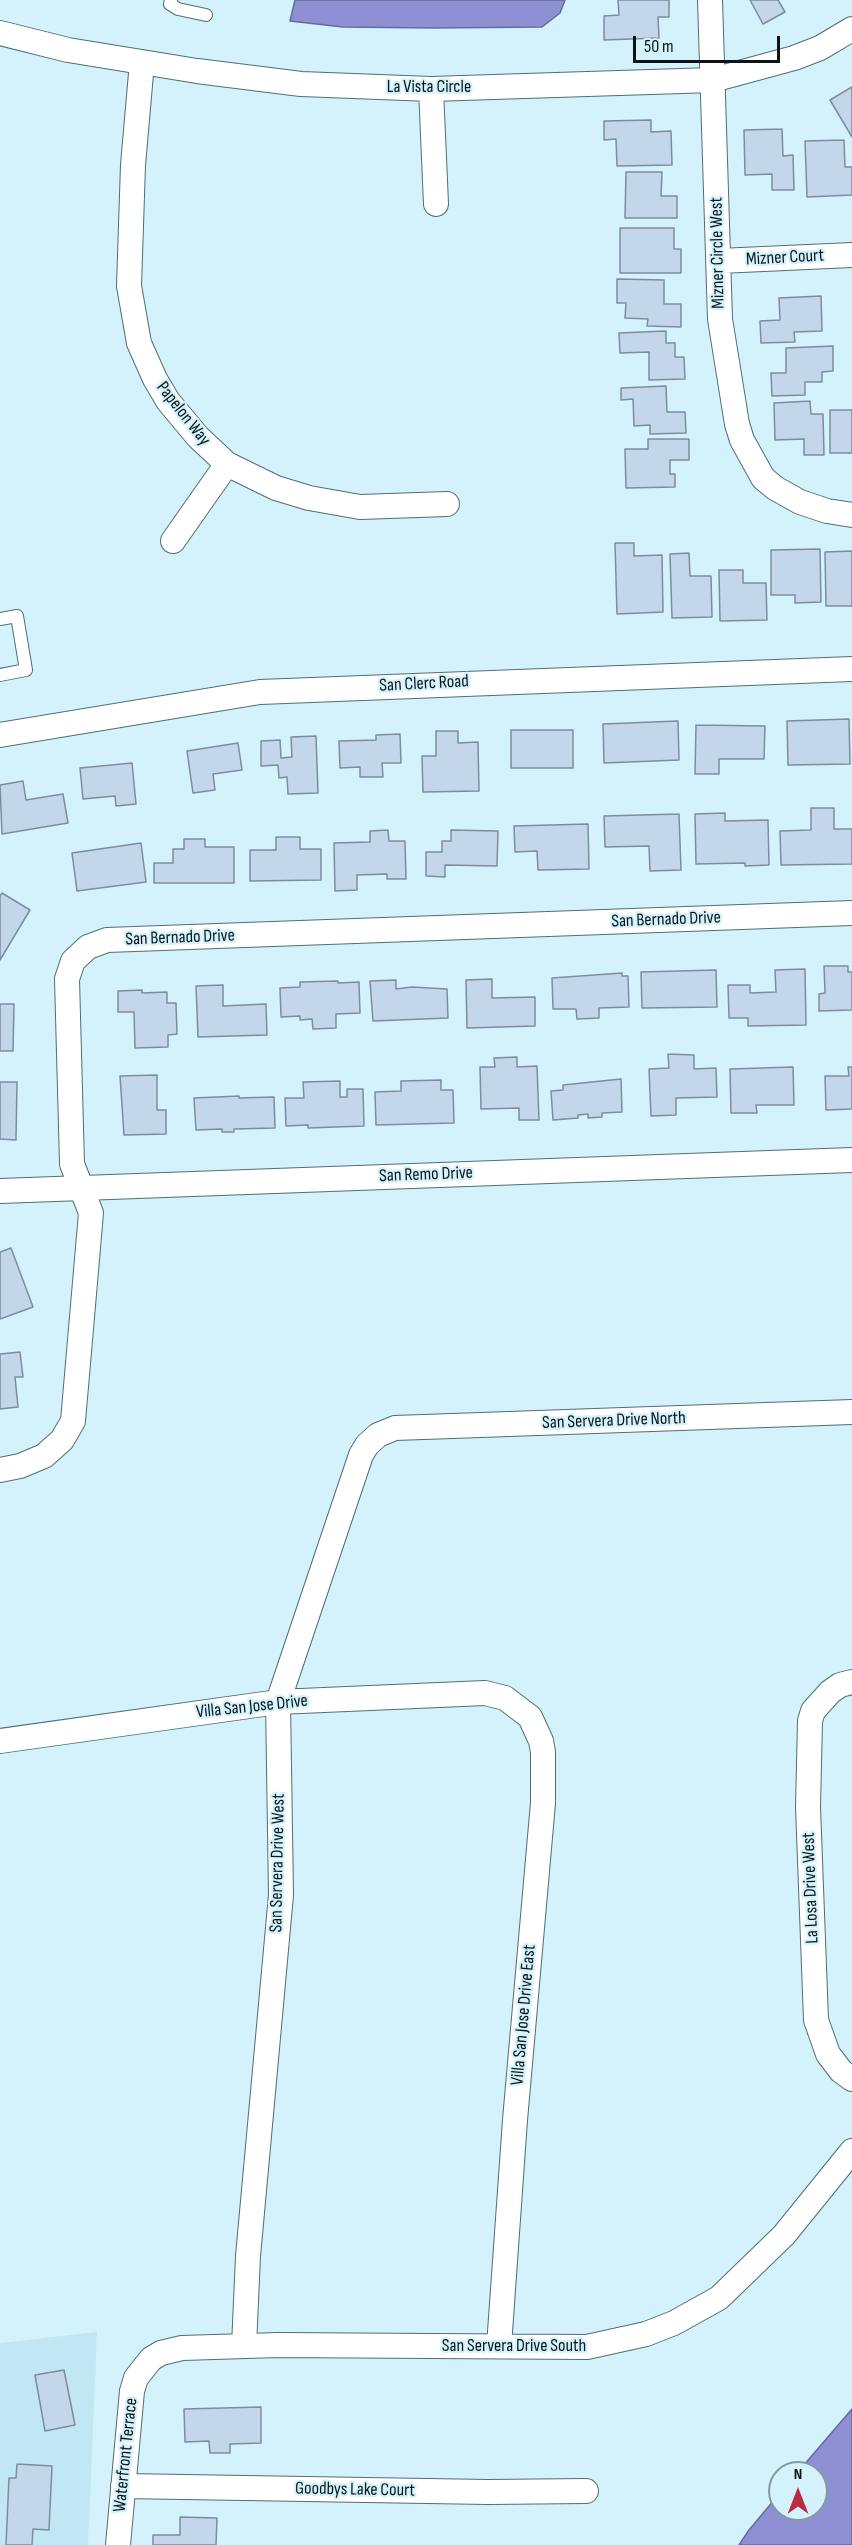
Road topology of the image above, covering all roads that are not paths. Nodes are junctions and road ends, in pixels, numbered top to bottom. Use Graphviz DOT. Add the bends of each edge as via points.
graph roads {
  1 [pos="171,0"];
  2 [pos="710,0"];
  3 [pos="206,15"];
  4 [pos="852,29"];
  5 [pos="0,33"];
  6 [pos="142,62"];
  7 [pos="713,80"];
  8 [pos="431,89"];
  9 [pos="436,204"];
  10 [pos="852,255"];
  11 [pos="719,261"];
  12 [pos="227,464"];
  13 [pos="447,504"];
  14 [pos="852,515"];
  15 [pos="173,541"];
  16 [pos="0,619"];
  17 [pos="852,669"];
  18 [pos="0,675"];
  19 [pos="0,735"];
  20 [pos="852,913"];
  21 [pos="852,1160"];
  22 [pos="82,1188"];
  23 [pos="0,1191"];
  24 [pos="852,1412"];
  25 [pos="378,1435"];
  26 [pos="0,1470"];
  27 [pos="852,1682"];
  28 [pos="505,1698"];
  29 [pos="278,1702"];
  30 [pos="0,1741"];
  31 [pos="852,2079"];
  32 [pos="852,2151"];
  33 [pos="244,2346"];
  34 [pos="499,2346"];
  35 [pos="123,2486"];
  36 [pos="586,2491"];
  37 [pos="118,2545"];
  1 -- 3 [label="lane" via="170,4 178,9"];
  2 -- 7 [label="street, Mizner Circle West"];
  4 -- 7 [label="street, La Vista Circle" via="794,58"];
  5 -- 6 [label="street, La Vista Circle" via="68,50"];
  6 -- 8 [label="street, La Vista Circle" via="301,84"];
  6 -- 12 [label="street, Papelon Way" via="128,254 135,328 168,401"];
  7 -- 8 [label="street, La Vista Circle"];
  7 -- 11 [label="street, Mizner Circle West"];
  8 -- 9 [label="street"];
  10 -- 11 [label="street, Mizner Court"];
  11 -- 14 [label="street, Mizner Circle West" via="720,320 742,440 763,478 775,488 800,502"];
  12 -- 13 [label="street, Papelon Way" via="276,488 339,504"];
  12 -- 15 [label="street"];
  16 -- 18 [label="lane" via="17,616 26,670"];
  17 -- 19 [label="street, San Clerc Road" via="260,692"];
  20 -- 22 [label="street, San Bernado Drive" via="107,940 88,946 74,961 67,979 72,1164"];
  21 -- 22 [label="street, San Remo Drive"];
  22 -- 23 [label="street, San Remo Drive"];
  22 -- 26 [label="street, San Bernado Drive" via="91,1213 73,1421 62,1440 44,1456"];
  24 -- 25 [label="street, San Servera Drive North" via="395,1428"];
  25 -- 29 [label="street, San Servera Drive West" via="361,1455"];
  27 -- 31 [label="street, La Losa Drive West" via="830,1692 813,1711 808,1807 816,2020 828,2054"];
  28 -- 29 [label="street, Villa San Jose Drive" via="485,1693"];
  28 -- 34 [label="street, Villa San Jose Drive East" via="530,1717 541,1741 544,1770"];
  29 -- 30 [label="street, Villa San Jose Drive"];
  29 -- 33 [label="street, San Servera Drive West" via="281,1895 248,2256"];
  32 -- 34 [label="street, San Servera Drive South" via="753,2267 719,2298 674,2323 626,2340 587,2347"];
  33 -- 34 [label="street, San Servera Drive South"];
  33 -- 35 [label="street, Waterfront Terrace" via="182,2348 151,2359 136,2378 132,2391"];
  35 -- 36 [label="street, Goodbys Lake Court"];
  35 -- 37 [label="street, Waterfront Terrace"];
}
